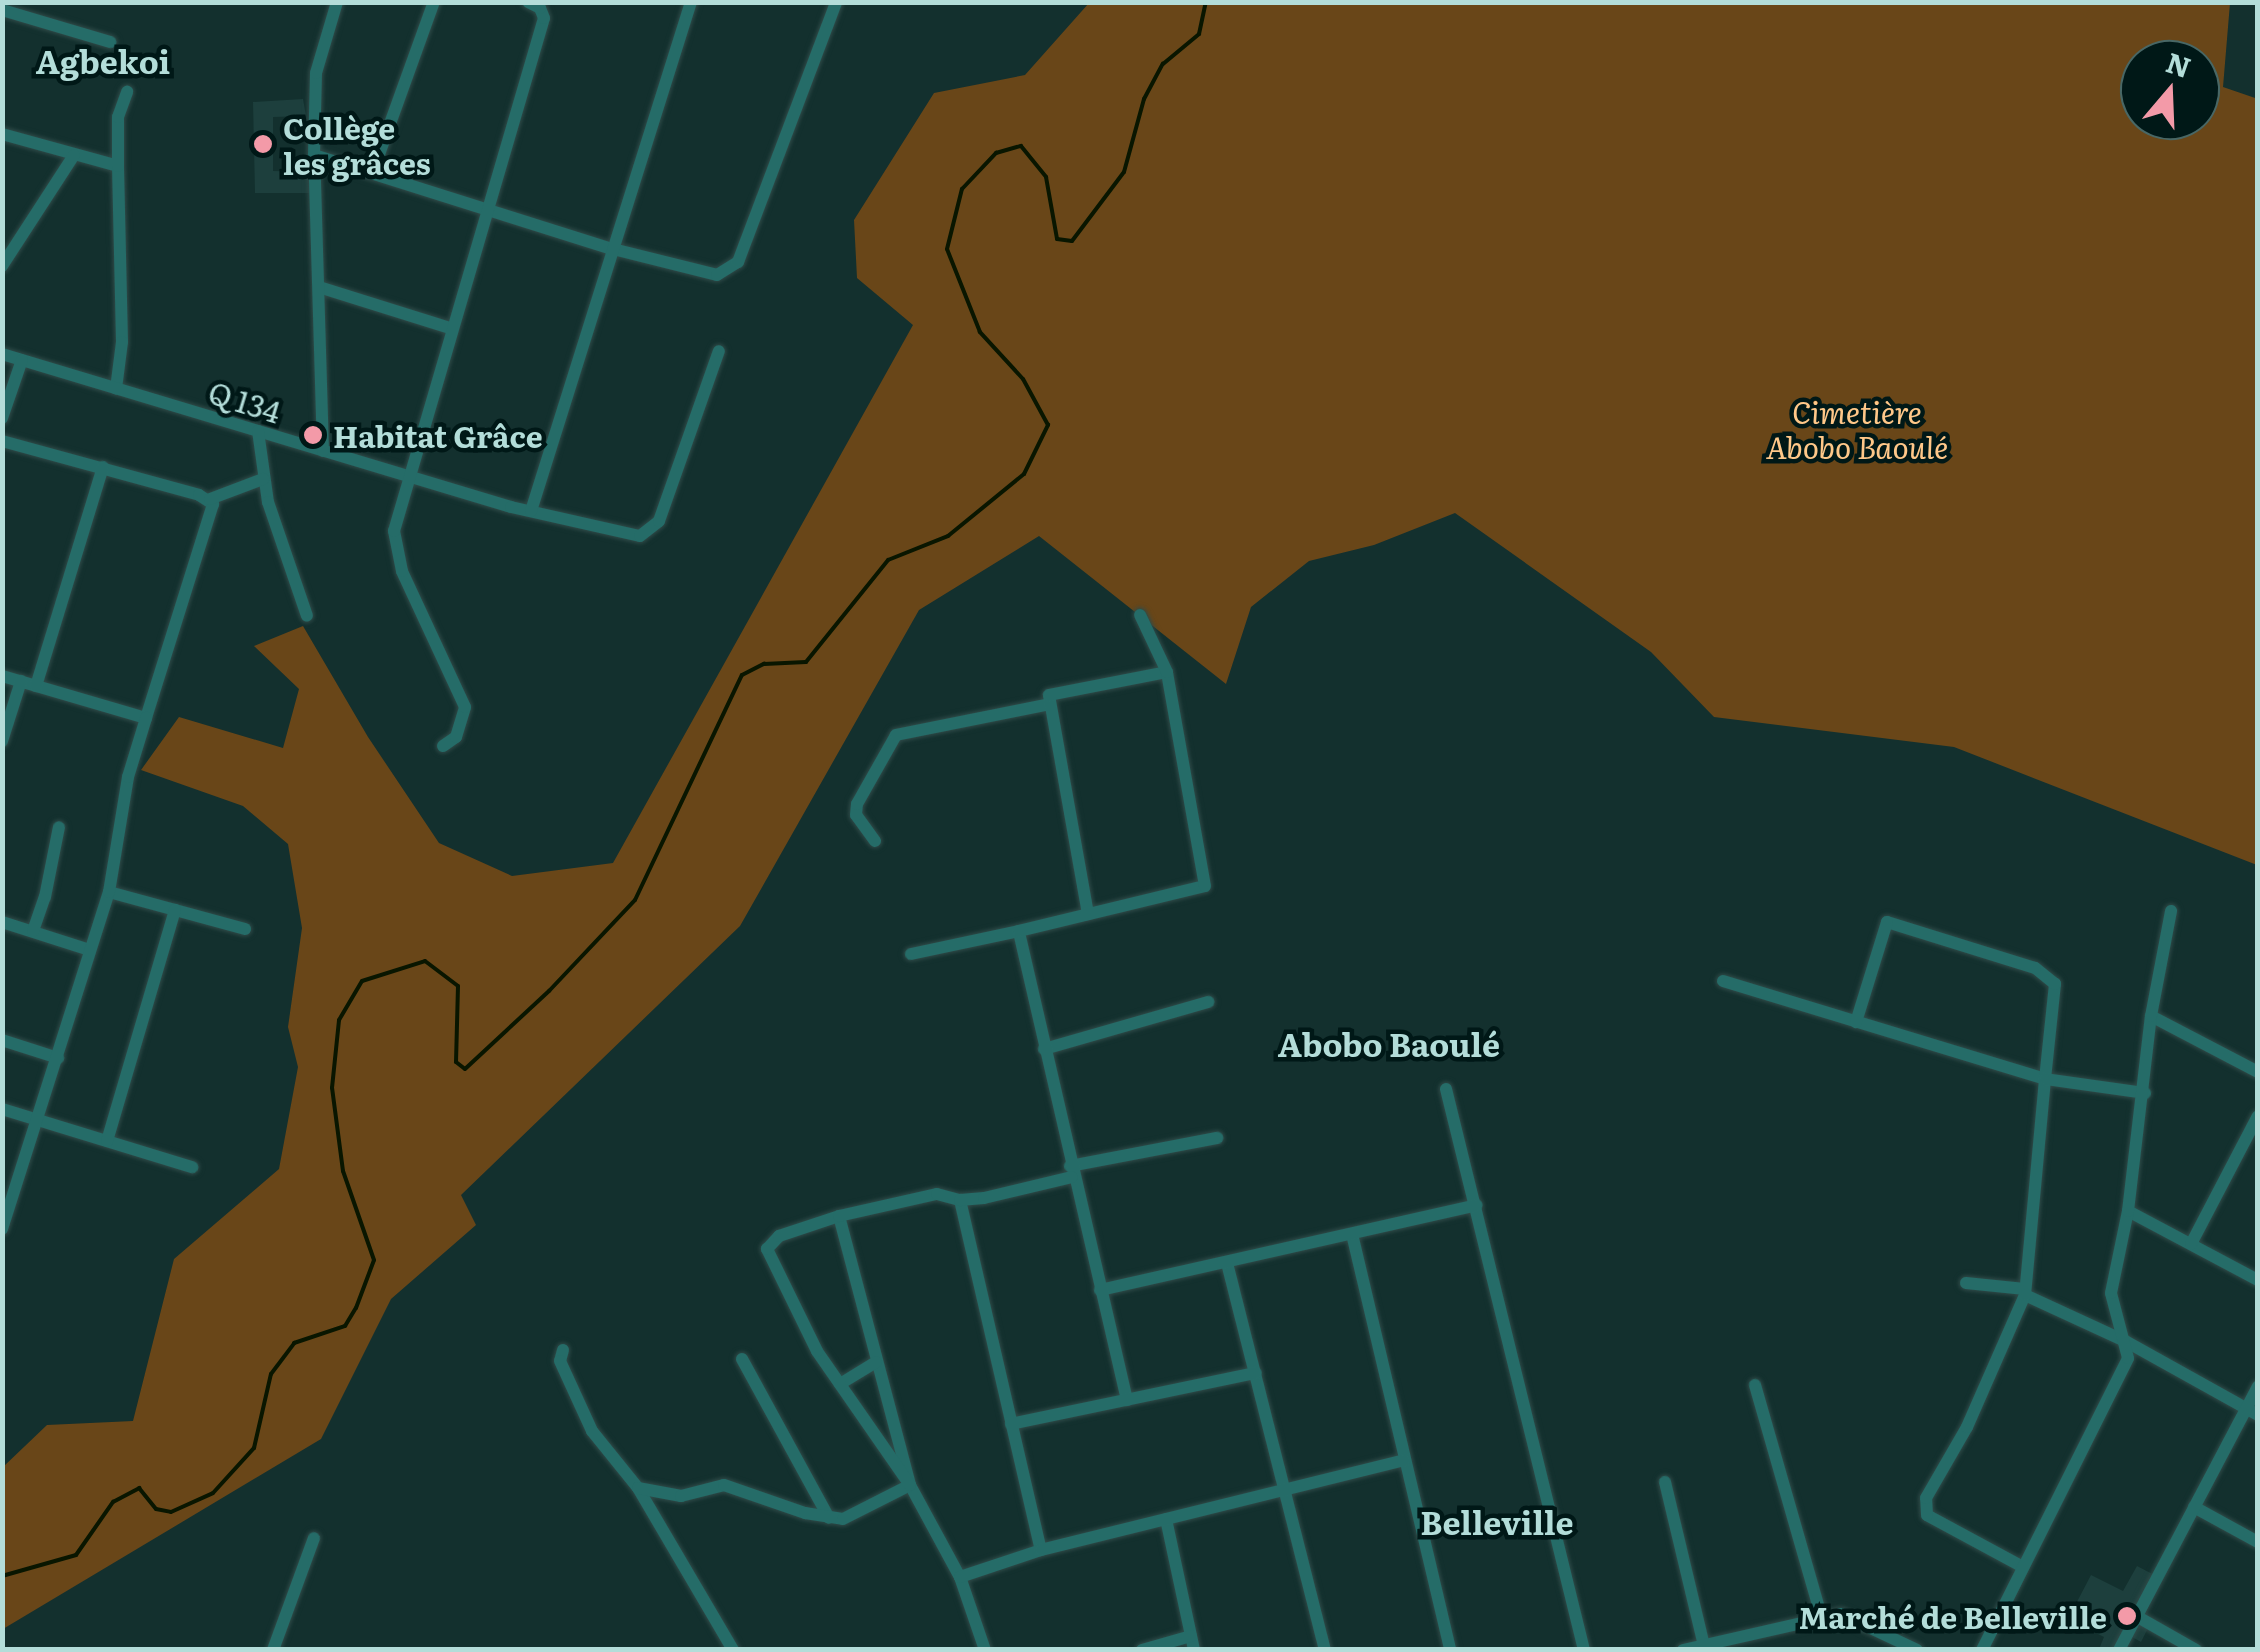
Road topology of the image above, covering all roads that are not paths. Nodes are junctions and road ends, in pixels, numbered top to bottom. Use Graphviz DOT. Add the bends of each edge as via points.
graph roads {
  1 [pos="337,2"];
  2 [pos="434,2"];
  3 [pos="528,2"];
  4 [pos="691,2"];
  5 [pos="836,2"];
  6 [pos="2,10"];
  7 [pos="110,42"];
  8 [pos="126,92"];
  9 [pos="2,134"];
  10 [pos="314,155"];
  11 [pos="74,156"];
  12 [pos="118,166"];
  13 [pos="373,172"];
  14 [pos="489,210"];
  15 [pos="613,249"];
  16 [pos="2,266"];
  17 [pos="320,287"];
  18 [pos="450,328"];
  19 [pos="719,351"];
  20 [pos="2,354"];
  21 [pos="22,360"];
  22 [pos="116,389"];
  23 [pos="2,418"];
  24 [pos="258,431"];
  25 [pos="2,440"];
  26 [pos="323,451"];
  27 [pos="103,467"];
  28 [pos="410,478"];
  29 [pos="262,479"];
  30 [pos="210,499"];
  31 [pos="532,511"];
  32 [pos="1140,615"];
  33 [pos="307,616"];
  34 [pos="1167,672"];
  35 [pos="2,676"];
  36 [pos="20,681"];
  37 [pos="36,686"];
  38 [pos="1050,704"];
  39 [pos="146,718"];
  40 [pos="2,740"];
  41 [pos="443,746"];
  42 [pos="59,826"];
  43 [pos="875,840"];
  44 [pos="108,892"];
  45 [pos="175,910"];
  46 [pos="2172,912"];
  47 [pos="1088,914"];
  48 [pos="2,922"];
  49 [pos="245,929"];
  50 [pos="33,931"];
  51 [pos="1019,931"];
  52 [pos="90,950"];
  53 [pos="911,954"];
  54 [pos="1724,982"];
  55 [pos="1208,1002"];
  56 [pos="2152,1016"];
  57 [pos="1856,1022"];
  58 [pos="2,1040"];
  59 [pos="1044,1049"];
  60 [pos="58,1058"];
  61 [pos="2258,1072"];
  62 [pos="2045,1079"];
  63 [pos="1446,1089"];
  64 [pos="2145,1093"];
  65 [pos="2,1109"];
  66 [pos="2258,1116"];
  67 [pos="37,1120"];
  68 [pos="1216,1138"];
  69 [pos="107,1141"];
  70 [pos="192,1167"];
  71 [pos="1071,1171"];
  72 [pos="960,1200"];
  73 [pos="1477,1205"];
  74 [pos="2128,1210"];
  75 [pos="839,1216"];
  76 [pos="2,1229"];
  77 [pos="1352,1234"];
  78 [pos="2191,1244"];
  79 [pos="1227,1263"];
  80 [pos="2258,1280"];
  81 [pos="1966,1282"];
  82 [pos="1100,1290"];
  83 [pos="2025,1292"];
  84 [pos="2124,1341"];
  85 [pos="563,1350"];
  86 [pos="742,1359"];
  87 [pos="876,1362"];
  88 [pos="1256,1373"];
  89 [pos="840,1384"];
  90 [pos="1755,1385"];
  91 [pos="2258,1386"];
  92 [pos="1127,1400"];
  93 [pos="2251,1412"];
  94 [pos="1012,1424"];
  95 [pos="1404,1460"];
  96 [pos="1665,1482"];
  97 [pos="910,1485"];
  98 [pos="638,1488"];
  99 [pos="1284,1489"];
  100 [pos="670,1494"];
  101 [pos="2194,1507"];
  102 [pos="829,1518"];
  103 [pos="1166,1519"];
  104 [pos="659,1524"];
  105 [pos="314,1538"];
  106 [pos="2258,1542"];
  107 [pos="1041,1550"];
  108 [pos="2023,1567"];
  109 [pos="960,1578"];
  110 [pos="1821,1616"];
  111 [pos="2136,1616"];
  112 [pos="1192,1643"];
  113 [pos="1705,1647"];
  114 [pos="272,1650"];
  115 [pos="733,1650"];
  116 [pos="985,1650"];
  117 [pos="1142,1650"];
  118 [pos="1325,1650"];
  119 [pos="1450,1650"];
  120 [pos="1584,1650"];
  121 [pos="1682,1650"];
  122 [pos="1917,1650"];
  123 [pos="1982,1650"];
  124 [pos="2119,1650"];
  125 [pos="2196,1650"];
  1 -- 10 [label="street" via="316,73"];
  2 -- 13 [label="street"];
  3 -- 14 [label="street" via="544,18"];
  4 -- 15 [label="street"];
  5 -- 15 [label="street" via="738,262 717,275 705,274"];
  6 -- 7 [label="street"];
  8 -- 12 [label="street" via="118,117"];
  9 -- 11 [label="street"];
  10 -- 13 [label="street"];
  10 -- 17 [label="street"];
  11 -- 12 [label="street"];
  11 -- 16 [label="street"];
  12 -- 22 [label="street" via="122,342"];
  13 -- 14 [label="street"];
  14 -- 15 [label="street"];
  14 -- 18 [label="street"];
  15 -- 31 [label="street"];
  17 -- 18 [label="street"];
  17 -- 26 [label="street"];
  18 -- 28 [label="street"];
  19 -- 31 [label="street, Q 134" via="653,530 628,535"];
  20 -- 21 [label="street, Q 134"];
  21 -- 22 [label="street, Q 134"];
  21 -- 23 [label="street"];
  22 -- 24 [label="street, Q 134"];
  24 -- 26 [label="street, Q 134"];
  24 -- 29 [label="street"];
  25 -- 27 [label="street"];
  26 -- 28 [label="street, Q 134"];
  27 -- 30 [label="street"];
  27 -- 37 [label="street"];
  28 -- 31 [label="street, Q 134"];
  28 -- 41 [label="street" via="394,531 402,572 465,707 456,737"];
  29 -- 30 [label="street"];
  29 -- 33 [label="street"];
  30 -- 39 [label="street" via="212,511"];
  32 -- 34 [label="street"];
  34 -- 38 [label="street" via="1049,695"];
  34 -- 47 [label="street" via="1205,886"];
  35 -- 36 [label="street"];
  36 -- 37 [label="street"];
  36 -- 40 [label="street"];
  37 -- 39 [label="street"];
  38 -- 43 [label="street" via="896,736 857,804 856,815"];
  38 -- 47 [label="street"];
  39 -- 44 [label="street"];
  42 -- 50 [label="street"];
  44 -- 45 [label="street"];
  44 -- 52 [label="street"];
  45 -- 49 [label="street"];
  45 -- 69 [label="street"];
  46 -- 56 [label="street"];
  47 -- 51 [label="street"];
  48 -- 50 [label="street"];
  50 -- 52 [label="street"];
  51 -- 53 [label="street"];
  51 -- 59 [label="street"];
  52 -- 60 [label="street"];
  54 -- 57 [label="street"];
  55 -- 59 [label="street"];
  56 -- 61 [label="street"];
  56 -- 64 [label="street"];
  57 -- 62 [label="street"];
  57 -- 62 [label="street" via="1883,924 1894,922 2052,978"];
  58 -- 60 [label="street"];
  59 -- 71 [label="street"];
  60 -- 67 [label="street"];
  62 -- 64 [label="street"];
  62 -- 83 [label="street"];
  63 -- 73 [label="street"];
  64 -- 74 [label="street"];
  65 -- 67 [label="street"];
  66 -- 78 [label="street"];
  67 -- 69 [label="street"];
  67 -- 76 [label="street"];
  68 -- 71 [label="street"];
  69 -- 70 [label="street"];
  71 -- 72 [label="street"];
  71 -- 82 [label="street"];
  72 -- 75 [label="street" via="936,1194"];
  72 -- 94 [label="street"];
  73 -- 77 [label="street"];
  73 -- 120 [label="street"];
  74 -- 78 [label="street"];
  74 -- 84 [label="street" via="2112,1293"];
  75 -- 87 [label="street"];
  75 -- 89 [label="street" via="778,1236 767,1249"];
  77 -- 79 [label="street"];
  77 -- 95 [label="street"];
  78 -- 80 [label="street"];
  79 -- 82 [label="street"];
  79 -- 88 [label="street"];
  81 -- 83 [label="street"];
  82 -- 92 [label="street"];
  83 -- 84 [label="street"];
  83 -- 108 [label="street" via="1924,1507"];
  84 -- 93 [label="street"];
  84 -- 108 [label="street" via="2128,1358"];
  85 -- 98 [label="street" via="560,1362 592,1431"];
  86 -- 102 [label="street"];
  87 -- 89 [label="street"];
  87 -- 97 [label="street"];
  88 -- 92 [label="street"];
  88 -- 99 [label="street"];
  89 -- 97 [label="street"];
  90 -- 110 [label="street"];
  91 -- 93 [label="street"];
  92 -- 94 [label="street"];
  93 -- 101 [label="street"];
  94 -- 107 [label="street"];
  95 -- 99 [label="street"];
  95 -- 119 [label="street"];
  96 -- 113 [label="street"];
  97 -- 102 [label="street" via="857,1515"];
  97 -- 109 [label="street"];
  98 -- 100 [label="street"];
  98 -- 104 [label="street"];
  99 -- 103 [label="street"];
  99 -- 118 [label="street"];
  100 -- 102 [label="street" via="724,1485"];
  100 -- 104 [label="street"];
  101 -- 106 [label="street"];
  101 -- 111 [label="street"];
  103 -- 107 [label="street"];
  103 -- 112 [label="street"];
  104 -- 115 [label="street"];
  105 -- 114 [label="street"];
  107 -- 109 [label="street"];
  108 -- 123 [label="street"];
  109 -- 116 [label="street"];
  110 -- 113 [label="street"];
  110 -- 122 [label="street" via="1852,1616"];
  111 -- 124 [label="street"];
  111 -- 125 [label="street"];
  112 -- 117 [label="street"];
  113 -- 121 [label="street"];
}
